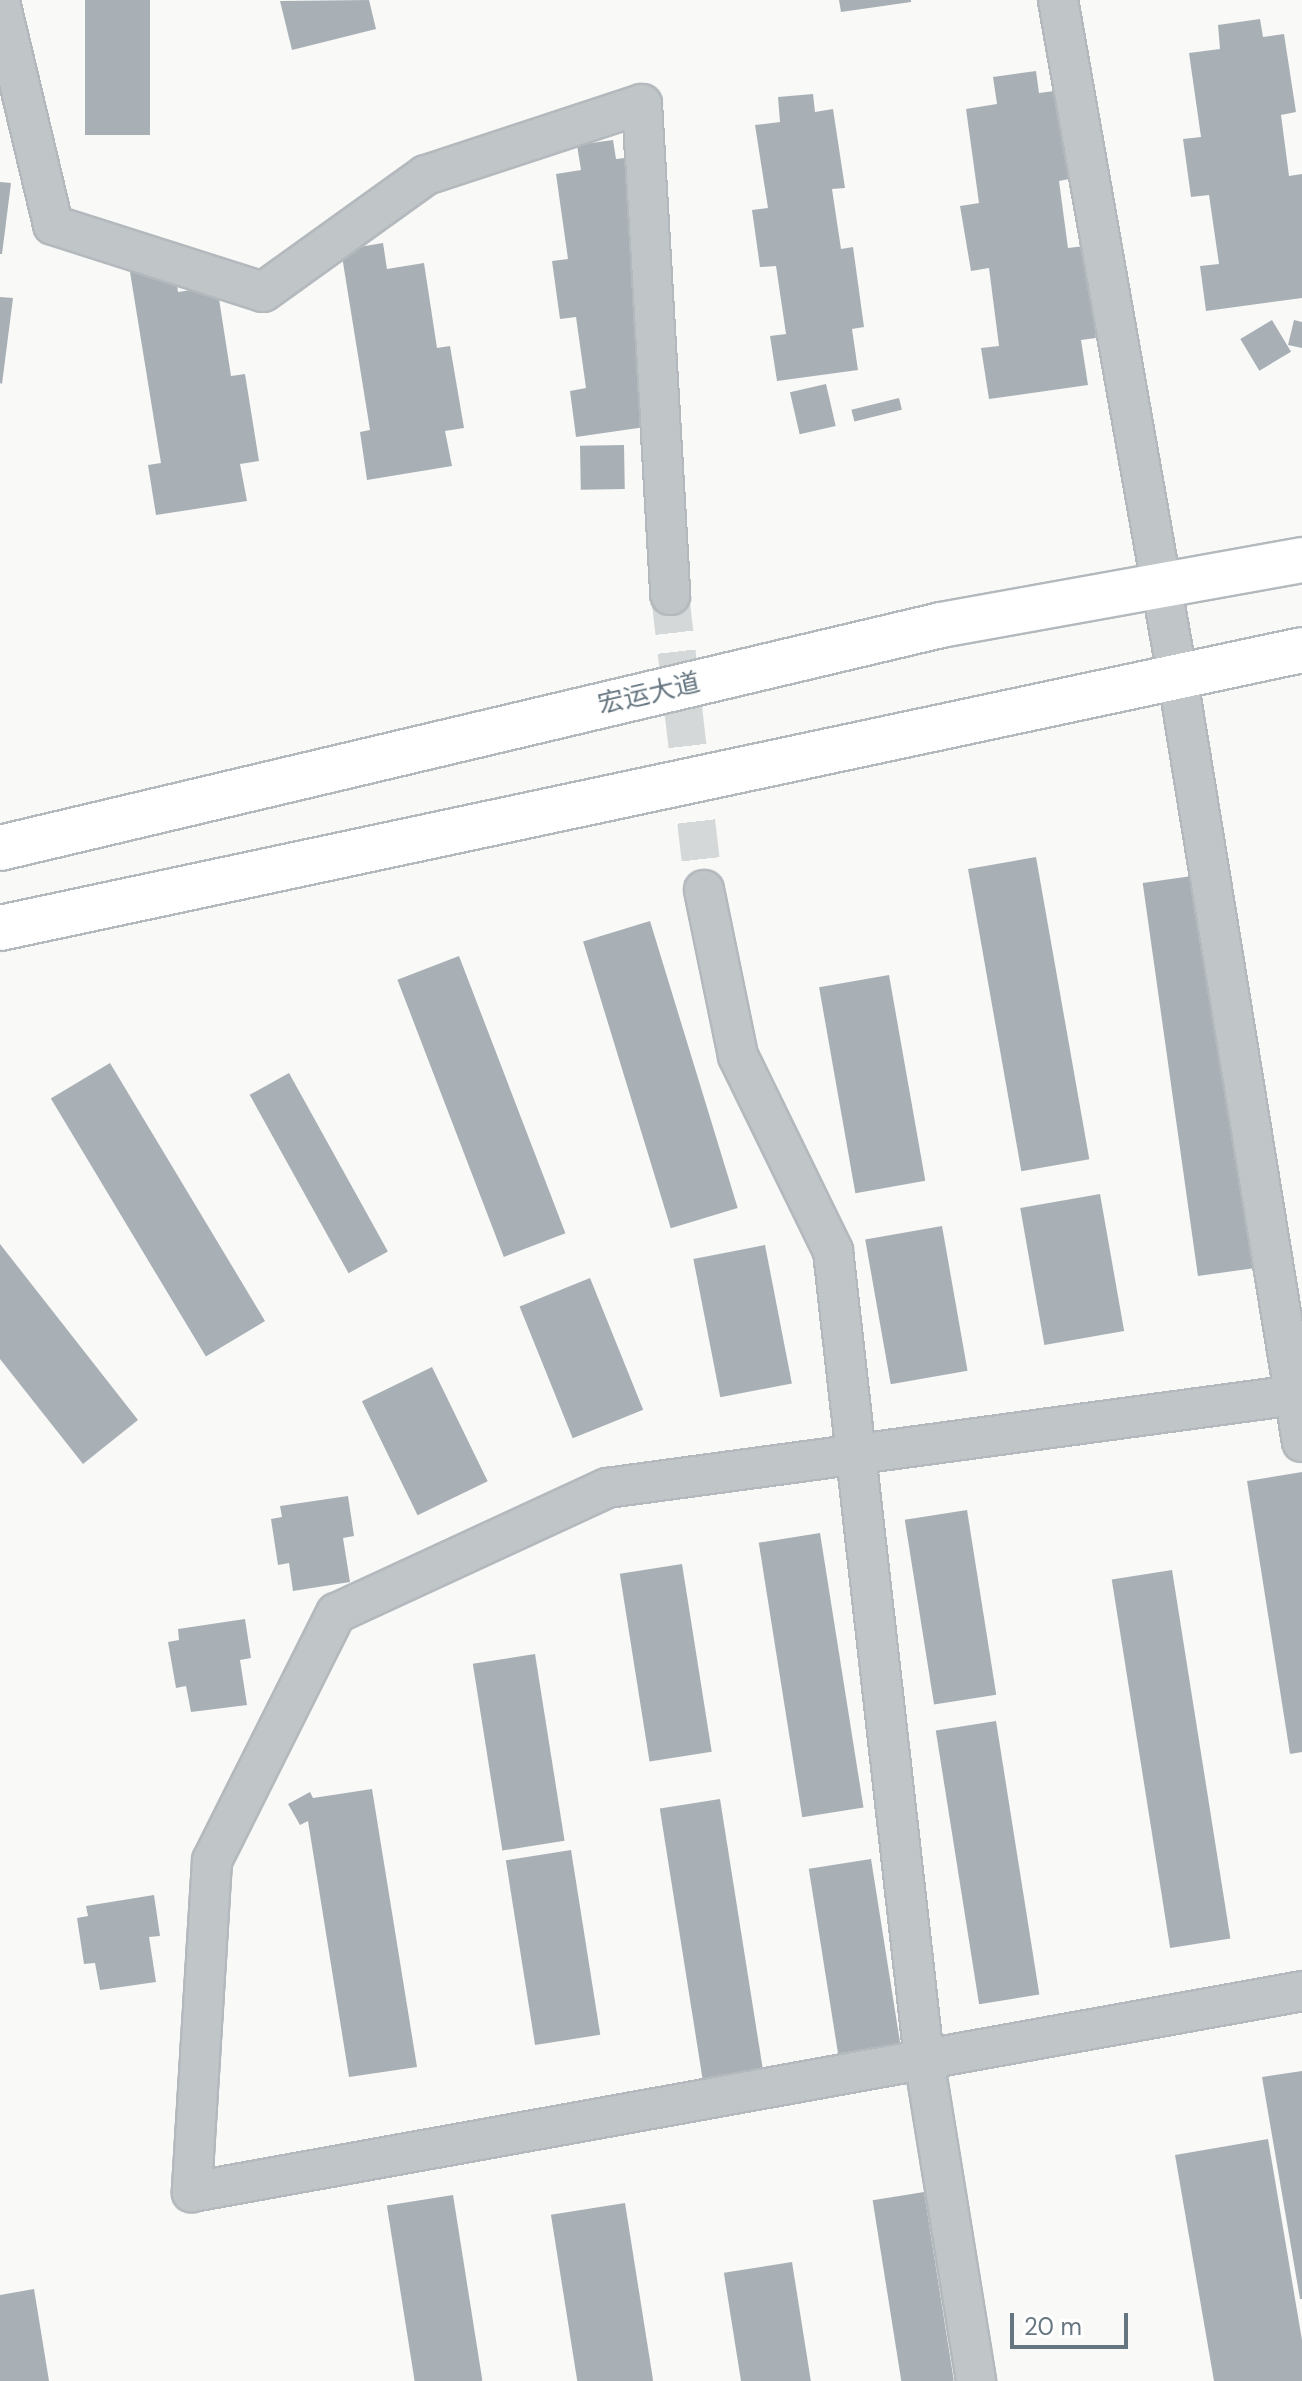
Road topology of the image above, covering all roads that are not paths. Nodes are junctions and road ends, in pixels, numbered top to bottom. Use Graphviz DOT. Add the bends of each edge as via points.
graph roads {
  1 [pos="1058,0"];
  2 [pos="0,2"];
  3 [pos="1302,560"];
  4 [pos="1162,589"];
  5 [pos="670,595"];
  6 [pos="1302,650"];
  7 [pos="1178,680"];
  8 [pos="0,848"];
  9 [pos="704,890"];
  10 [pos="0,928"];
  11 [pos="1298,1394"];
  12 [pos="1302,1442"];
  13 [pos="855,1454"];
  14 [pos="1302,1991"];
  15 [pos="924,2059"];
  16 [pos="976,2381"];
  1 -- 4 [label="street"];
  2 -- 5 [label="street" via="53,225 263,292 426,175 642,104"];
  3 -- 4 [label="main road, 宏运大道"];
  4 -- 7 [label="street"];
  4 -- 8 [label="main road, 宏运大道" via="941,625"];
  6 -- 7 [label="main road"];
  7 -- 10 [label="main road"];
  7 -- 11 [label="street"];
  9 -- 13 [label="street" via="738,1056 833,1251"];
  11 -- 12 [label="street"];
  11 -- 13 [label="street"];
  13 -- 15 [label="street"];
  13 -- 15 [label="street" via="607,1488 336,1613 212,1861 192,2192"];
  14 -- 15 [label="street"];
  15 -- 16 [label="street"];
}
